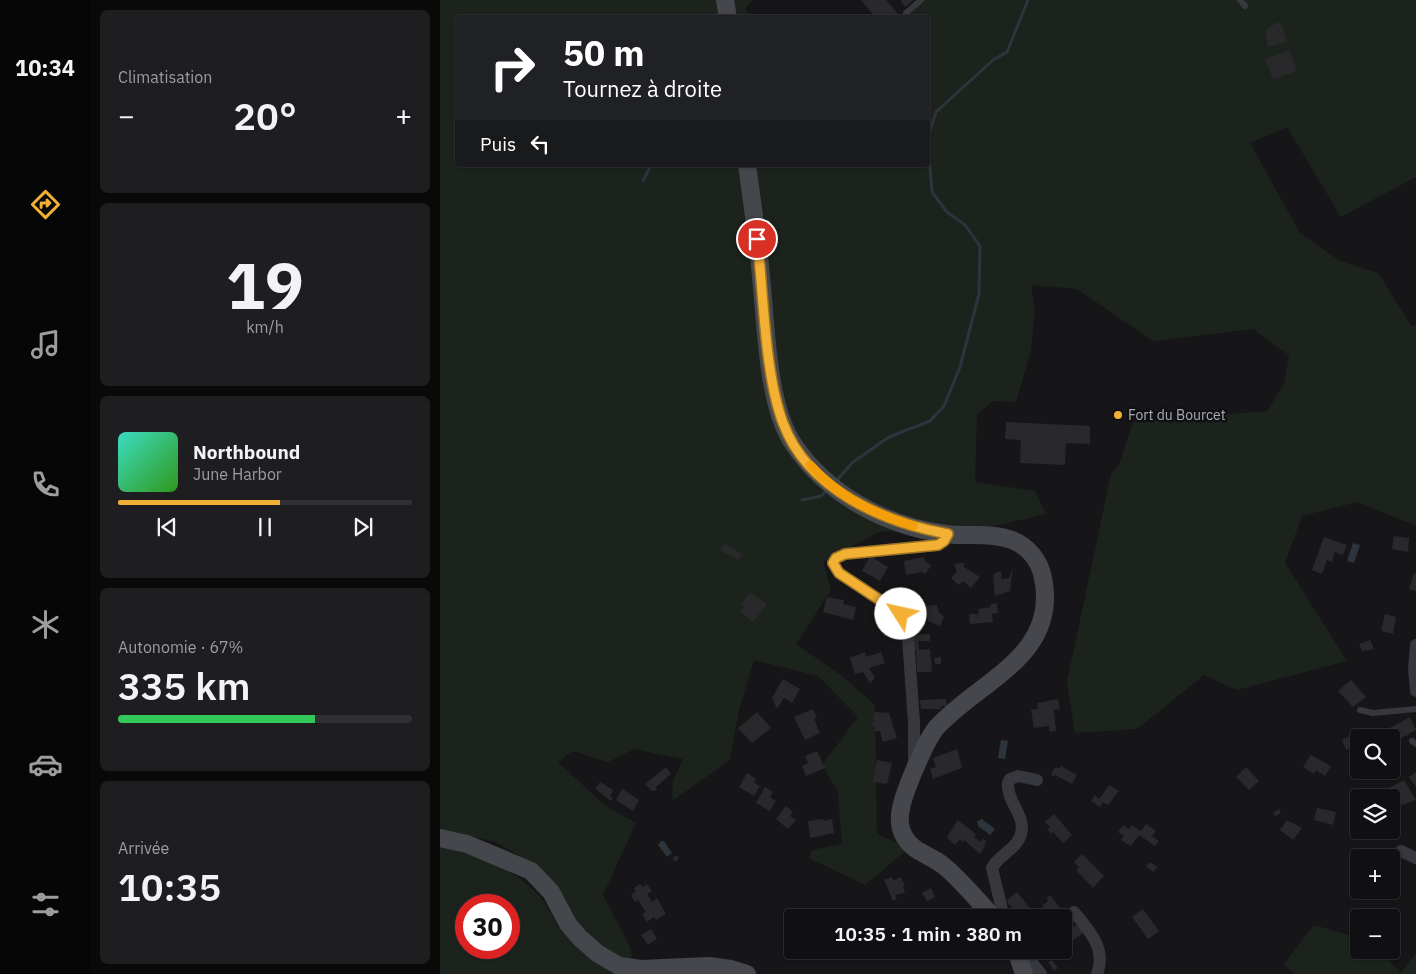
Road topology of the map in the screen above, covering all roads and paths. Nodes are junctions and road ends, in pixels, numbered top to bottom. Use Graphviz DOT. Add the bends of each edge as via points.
graph roads {
  1 [pos="726,0"];
  2 [pos="921,0"];
  3 [pos="1240,0"];
  4 [pos="1246,6"];
  5 [pos="906,13"];
  6 [pos="728,15"];
  7 [pos="747,167"];
  8 [pos="948,534"];
  9 [pos="1416,645"];
  10 [pos="1416,691"];
  11 [pos="1416,708"];
  12 [pos="1360,710"];
  13 [pos="914,775"];
  14 [pos="1037,780"];
  15 [pos="440,838"];
  16 [pos="1401,851"];
  17 [pos="1416,858"];
  18 [pos="986,909"];
  19 [pos="1002,909"];
  20 [pos="1074,912"];
  21 [pos="1019,959"];
  22 [pos="1029,959"];
  23 [pos="747,974"];
  24 [pos="1024,974"];
  25 [pos="1041,974"];
  26 [pos="1097,974"];
  1 -- 6 [label="street"];
  2 -- 5 [label="lane"];
  3 -- 4 [label="lane"];
  7 -- 8 [label="street" via="777,405 791,440 818,474 846,498 902,522"];
  8 -- 13 [label="street" via="1002,537 1026,548 1039,565 1043,577 1042,619 1039,632 1015,662 937,727"];
  8 -- 13 [label="street" via="938,545 845,554 833,563 839,573 901,614 907,624"];
  9 -- 10 [label="street"];
  11 -- 12 [label="lane" via="1373,713"];
  13 -- 18 [label="street" via="901,810 901,830 905,838 913,847 946,867"];
  14 -- 19 [label="street" via="1018,776 1008,783 1022,826 1017,842 996,860 992,868"];
  15 -- 23 [label="street" via="467,844 531,871 551,892 568,924 580,938 592,950 619,966 641,969 710,966"];
  16 -- 17 [label="street"];
  20 -- 26 [label="street" via="1098,945 1100,960"];
  21 -- 24 [label="street"];
  22 -- 25 [label="street"];
}
